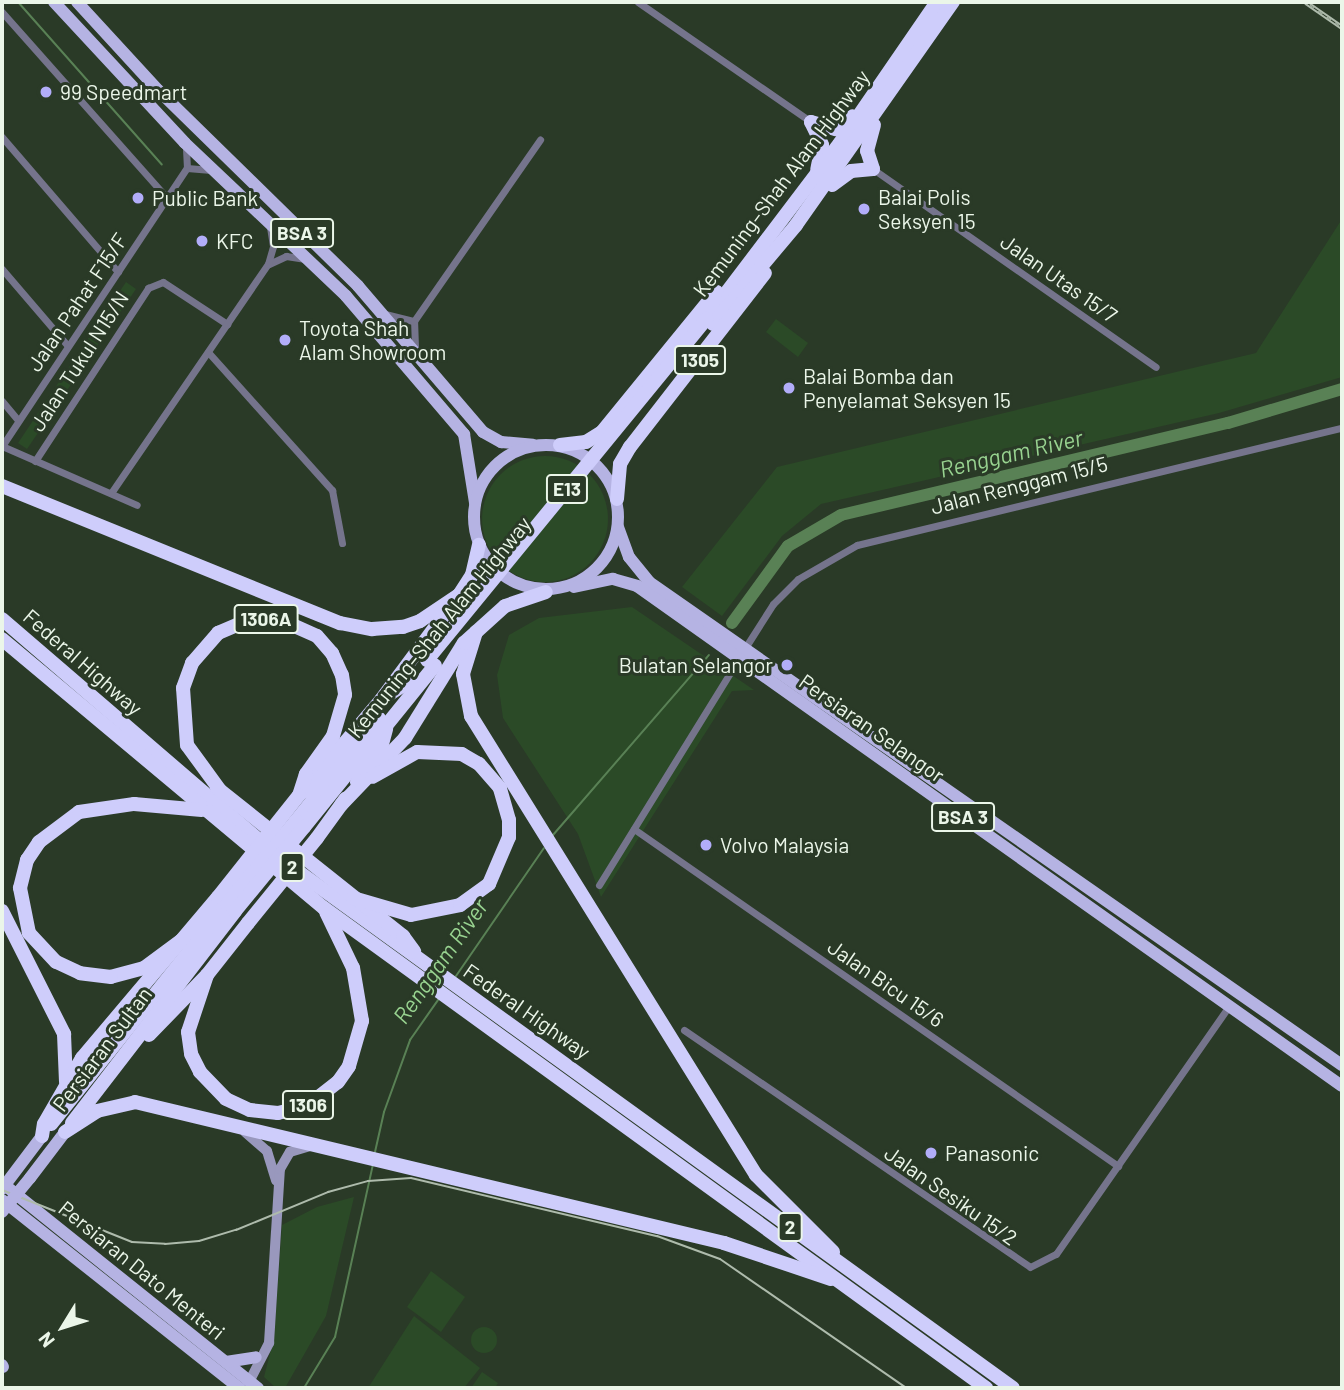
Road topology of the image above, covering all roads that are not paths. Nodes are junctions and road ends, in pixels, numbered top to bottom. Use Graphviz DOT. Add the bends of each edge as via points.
graph roads {
  1 [pos="77,2"];
  2 [pos="638,2"];
  3 [pos="937,2"];
  4 [pos="953,2"];
  5 [pos="60,4"];
  6 [pos="2,12"];
  7 [pos="877,102"];
  8 [pos="811,122"];
  9 [pos="2,136"];
  10 [pos="540,140"];
  11 [pos="185,143"];
  12 [pos="187,168"];
  13 [pos="873,169"];
  14 [pos="212,170"];
  15 [pos="811,181"];
  16 [pos="818,196"];
  17 [pos="168,199"];
  18 [pos="780,222"];
  19 [pos="796,225"];
  20 [pos="270,227"];
  21 [pos="305,259"];
  22 [pos="268,264"];
  23 [pos="2,270"];
  24 [pos="118,272"];
  25 [pos="382,312"];
  26 [pos="414,320"];
  27 [pos="710,322"];
  28 [pos="227,324"];
  29 [pos="68,346"];
  30 [pos="208,352"];
  31 [pos="419,357"];
  32 [pos="1156,367"];
  33 [pos="2,401"];
  34 [pos="18,420"];
  35 [pos="1342,428"];
  36 [pos="533,445"];
  37 [pos="560,445"];
  38 [pos="2,446"];
  39 [pos="35,461"];
  40 [pos="2,486"];
  41 [pos="111,493"];
  42 [pos="617,499"];
  43 [pos="475,503"];
  44 [pos="137,505"];
  45 [pos="618,527"];
  46 [pos="342,543"];
  47 [pos="479,545"];
  48 [pos="574,587"];
  49 [pos="546,592"];
  50 [pos="459,595"];
  51 [pos="2,619"];
  52 [pos="476,632"];
  53 [pos="2,639"];
  54 [pos="742,653"];
  55 [pos="431,663"];
  56 [pos="411,680"];
  57 [pos="381,700"];
  58 [pos="387,725"];
  59 [pos="169,764"];
  60 [pos="372,777"];
  61 [pos="222,793"];
  62 [pos="299,795"];
  63 [pos="341,805"];
  64 [pos="202,810"];
  65 [pos="300,824"];
  66 [pos="634,829"];
  67 [pos="599,885"];
  68 [pos="353,898"];
  69 [pos="227,904"];
  70 [pos="324,908"];
  71 [pos="2,911"];
  72 [pos="182,940"];
  73 [pos="422,962"];
  74 [pos="206,975"];
  75 [pos="1229,1006"];
  76 [pos="684,1030"];
  77 [pos="1342,1065"];
  78 [pos="111,1069"];
  79 [pos="66,1083"];
  80 [pos="1342,1086"];
  81 [pos="218,1118"];
  82 [pos="65,1132"];
  83 [pos="42,1136"];
  84 [pos="320,1144"];
  85 [pos="1118,1166"];
  86 [pos="4,1190"];
  87 [pos="278,1190"];
  88 [pos="2,1212"];
  89 [pos="847,1269"];
  90 [pos="835,1280"];
  91 [pos="269,1334"];
  92 [pos="256,1357"];
  93 [pos="226,1362"];
  94 [pos="241,1386"];
  95 [pos="986,1388"];
  96 [pos="1013,1388"];
  1 -- 25 [label="main road, BSA 3" via="158,90"];
  2 -- 8 [label="street"];
  3 -- 7 [label="highway, Kemuning–Shah Alam Highway / E13"];
  4 -- 7 [label="highway, Kemuning–Shah Alam Highway / E13"];
  5 -- 11 [label="main road, BSA 3"];
  6 -- 17 [label="street"];
  7 -- 8 [label="highway" via="836,129"];
  7 -- 13 [label="highway" via="867,151"];
  7 -- 15 [label="highway, Kemuning–Shah Alam Highway / E13"];
  7 -- 16 [label="highway, Kemuning–Shah Alam Highway / E13"];
  8 -- 15 [label="highway" via="822,159"];
  9 -- 24 [label="street"];
  10 -- 26 [label="street"];
  11 -- 12 [label="street"];
  11 -- 14 [label="main road, BSA 3"];
  12 -- 14 [label="street"];
  12 -- 17 [label="street, Jalan Pahat F15/F"];
  13 -- 16 [label="highway" via="851,171"];
  13 -- 32 [label="street, Jalan Utas 15/7"];
  14 -- 20 [label="main road, BSA 3"];
  15 -- 18 [label="highway, Kemuning–Shah Alam Highway / E13"];
  16 -- 19 [label="highway, Kemuning–Shah Alam Highway / E13"];
  17 -- 24 [label="street, Jalan Pahat F15/F"];
  18 -- 27 [label="highway, Kemuning–Shah Alam Highway / E13"];
  18 -- 37 [label="highway" via="602,432 586,442"];
  19 -- 27 [label="highway, Kemuning–Shah Alam Highway / E13"];
  19 -- 42 [label="highway, 1305" via="756,289 630,447 620,464"];
  20 -- 21 [label="main road, BSA 3"];
  20 -- 22 [label="street" via="274,246"];
  21 -- 22 [label="street" via="286,256"];
  21 -- 43 [label="main road, BSA 3" via="368,319 464,433"];
  22 -- 28 [label="street"];
  23 -- 29 [label="street"];
  24 -- 29 [label="street, Jalan Pahat F15/F"];
  25 -- 26 [label="street" via="399,321"];
  25 -- 31 [label="main road, BSA 3"];
  26 -- 31 [label="street" via="412,341"];
  27 -- 55 [label="highway, Kemuning–Shah Alam Highway / E13"];
  28 -- 30 [label="street"];
  28 -- 39 [label="street, Jalan Tukul N15/N" via="163,282 148,288"];
  29 -- 34 [label="street, Jalan Pahat F15/F"];
  30 -- 41 [label="street"];
  30 -- 46 [label="street" via="332,490"];
  31 -- 36 [label="main road, BSA 3" via="492,439"];
  33 -- 34 [label="street"];
  34 -- 38 [label="street, Jalan Pahat F15/F"];
  35 -- 54 [label="street, Jalan Renggam 15/5" via="857,545 798,579 773,604"];
  36 -- 37 [label="main road"];
  36 -- 43 [label="main road" via="492,470"];
  37 -- 42 [label="main road" via="599,468"];
  38 -- 39 [label="street"];
  39 -- 41 [label="street"];
  40 -- 50 [label="highway" via="340,623 372,629 402,626 419,621"];
  41 -- 44 [label="street"];
  42 -- 45 [label="main road"];
  43 -- 47 [label="main road"];
  45 -- 48 [label="main road" via="601,562"];
  45 -- 54 [label="main road, Persiaran Selangor / BSA 3" via="629,557 649,582"];
  47 -- 49 [label="main road" via="495,569 519,586"];
  47 -- 50 [label="highway" via="472,575"];
  48 -- 49 [label="main road"];
  48 -- 54 [label="main road, Persiaran Selangor / BSA 3" via="628,581"];
  49 -- 52 [label="highway" via="518,598"];
  50 -- 57 [label="highway"];
  51 -- 59 [label="highway, Federal Highway / 2"];
  52 -- 60 [label="highway" via="450,663 411,731"];
  52 -- 89 [label="highway" via="463,674 471,716 755,1175 820,1234"];
  53 -- 64 [label="highway, Federal Highway / 2"];
  54 -- 66 [label="street"];
  54 -- 75 [label="main road, Persiaran Selangor / BSA 3"];
  54 -- 77 [label="main road, Persiaran Selangor / BSA 3"];
  55 -- 56 [label="highway, Kemuning–Shah Alam Highway / E13"];
  55 -- 58 [label="highway, Kemuning–Shah Alam Highway / E13"];
  56 -- 57 [label="highway"];
  56 -- 65 [label="highway, Kemuning–Shah Alam Highway / E13"];
  57 -- 62 [label="highway"];
  58 -- 63 [label="highway" via="380,748"];
  58 -- 65 [label="highway, Kemuning–Shah Alam Highway / E13"];
  59 -- 61 [label="highway" via="200,775"];
  59 -- 73 [label="highway, Federal Highway / 2" via="285,862"];
  60 -- 63 [label="highway"];
  60 -- 68 [label="highway" via="416,752 462,754 479,764 499,788 509,837 489,884 460,905 411,915"];
  61 -- 62 [label="highway, 1306A" via="187,746 183,688 192,663 218,633 244,622 281,620 317,636 332,653 345,695 337,726 306,774"];
  61 -- 68 [label="highway"];
  62 -- 69 [label="highway, bridge"];
  63 -- 74 [label="highway, bridge"];
  64 -- 70 [label="highway, Federal Highway / 2"];
  64 -- 72 [label="highway" via="134,804 79,812 39,842 27,860 20,888 29,933 56,962 80,973 111,977 144,968"];
  65 -- 69 [label="highway, Kemuning–Shah Alam Highway / E13, bridge"];
  66 -- 67 [label="street"];
  66 -- 85 [label="street, Jalan Bicu 15/6"];
  68 -- 73 [label="highway" via="402,936"];
  69 -- 72 [label="highway"];
  69 -- 78 [label="highway, Persiaran Sultan"];
  69 -- 83 [label="highway, Persiaran Sultan"];
  70 -- 74 [label="highway, 1306" via="353,968 362,1021 349,1066 338,1082 307,1106 278,1113 250,1110 220,1095 200,1072 188,1032"];
  70 -- 90 [label="highway, Federal Highway / 2"];
  71 -- 79 [label="highway" via="64,1034"];
  72 -- 79 [label="highway"];
  73 -- 89 [label="highway, Federal Highway / 2"];
  74 -- 78 [label="highway"];
  75 -- 80 [label="main road, Persiaran Selangor / BSA 3"];
  75 -- 85 [label="street, Jalan Sesiku 15/2"];
  76 -- 85 [label="street, Jalan Sesiku 15/2" via="1021,1264 1038,1266 1056,1254"];
  78 -- 82 [label="highway, Persiaran Sultan"];
  79 -- 83 [label="highway"];
  81 -- 82 [label="highway" via="135,1102 97,1111"];
  81 -- 84 [label="highway"];
  81 -- 87 [label="main road" via="258,1139 267,1151"];
  82 -- 88 [label="main road, Persiaran Sultan, bridge"];
  83 -- 86 [label="main road, Persiaran Sultan"];
  84 -- 87 [label="main road" via="297,1149 284,1158"];
  84 -- 90 [label="highway" via="749,1250"];
  86 -- 93 [label="main road, Persiaran Dato Menteri, bridge" via="23,1200"];
  86 -- 94 [label="main road, Persiaran Dato Menteri" via="215,1370"];
  87 -- 91 [label="main road"];
  89 -- 96 [label="highway, Federal Highway / 2"];
  90 -- 95 [label="highway, Federal Highway / 2"];
  91 -- 92 [label="main road"];
  91 -- 94 [label="main road" via="263,1362"];
  92 -- 93 [label="main road"];
  92 -- 94 [label="main road"];
  93 -- 94 [label="main road, Persiaran Dato Menteri"];
}
